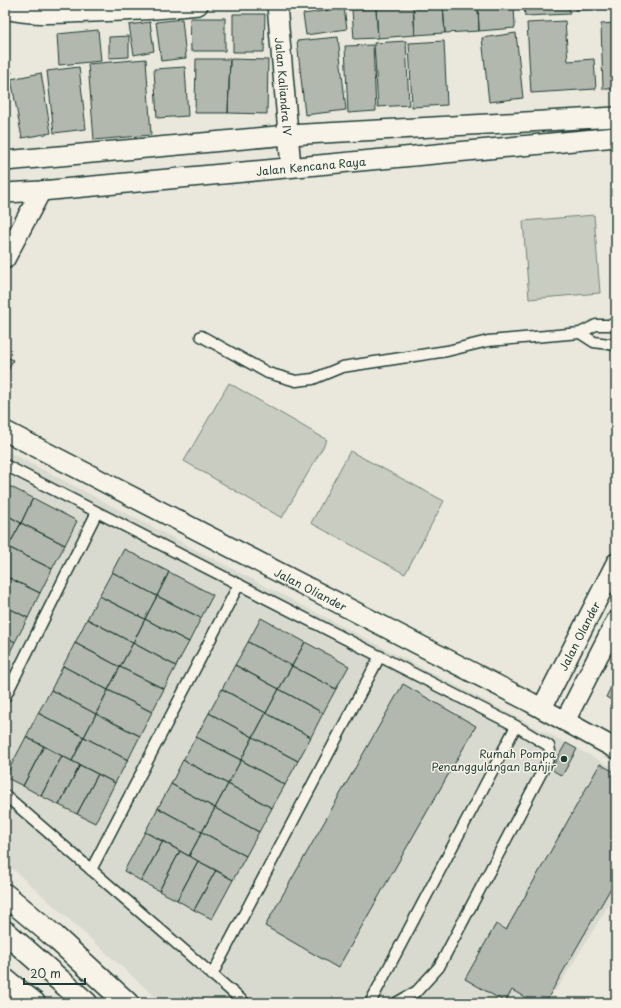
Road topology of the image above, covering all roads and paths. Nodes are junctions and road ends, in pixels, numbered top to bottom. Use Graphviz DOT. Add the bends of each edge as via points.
graph roads {
  1 [pos="198,5"];
  2 [pos="277,5"];
  3 [pos="5,9"];
  4 [pos="47,9"];
  5 [pos="616,117"];
  6 [pos="288,135"];
  7 [pos="616,137"];
  8 [pos="5,161"];
  9 [pos="291,168"];
  10 [pos="41,191"];
  11 [pos="5,193"];
  12 [pos="5,259"];
  13 [pos="616,325"];
  14 [pos="580,333"];
  15 [pos="201,336"];
  16 [pos="616,345"];
  17 [pos="5,431"];
  18 [pos="5,465"];
  19 [pos="97,512"];
  20 [pos="616,562"];
  21 [pos="239,584"];
  22 [pos="616,621"];
  23 [pos="380,656"];
  24 [pos="5,696"];
  25 [pos="542,708"];
  26 [pos="566,721"];
  27 [pos="516,726"];
  28 [pos="616,749"];
  29 [pos="5,795"];
  30 [pos="91,870"];
  31 [pos="5,895"];
  32 [pos="5,932"];
  33 [pos="212,975"];
  34 [pos="5,980"];
  35 [pos="34,1003"];
  36 [pos="86,1003"];
  37 [pos="127,1003"];
  38 [pos="245,1003"];
  39 [pos="370,1003"];
  40 [pos="396,1003"];
  1 -- 4 [label="street" via="156,10"];
  2 -- 6 [label="street, Jalan Kaliandra IV"];
  3 -- 4 [label="street" via="23,13"];
  5 -- 6 [label="street"];
  6 -- 8 [label="street"];
  6 -- 9 [label="street, Jalan Kaliandra IV"];
  7 -- 9 [label="street, Jalan Kencana Raya"];
  9 -- 10 [label="street, Jalan Kencana Raya"];
  10 -- 11 [label="street, Jalan Kencana Raya"];
  10 -- 12 [label="street"];
  13 -- 14 [label="lane" via="596,326"];
  14 -- 15 [label="lane" via="488,340 447,351 342,367 313,380 296,382 268,373"];
  14 -- 16 [label="lane" via="594,342"];
  17 -- 25 [label="street, Jalan Oliander"];
  18 -- 19 [label="lane"];
  19 -- 21 [label="lane"];
  19 -- 24 [label="lane"];
  20 -- 25 [label="street, Jalan Olander"];
  21 -- 23 [label="lane"];
  21 -- 30 [label="lane"];
  22 -- 26 [label="street"];
  23 -- 27 [label="lane"];
  23 -- 33 [label="lane"];
  25 -- 26 [label="street, Jalan Oliander"];
  26 -- 28 [label="street, Jalan Oliander"];
  27 -- 39 [label="lane"];
  27 -- 40 [label="lane" via="549,746 547,762 439,967 417,991"];
  29 -- 30 [label="lane"];
  30 -- 33 [label="lane"];
  31 -- 37 [label="main road" via="56,937"];
  32 -- 36 [label="main road"];
  33 -- 38 [label="lane"];
  34 -- 35 [label="main road"];
}
